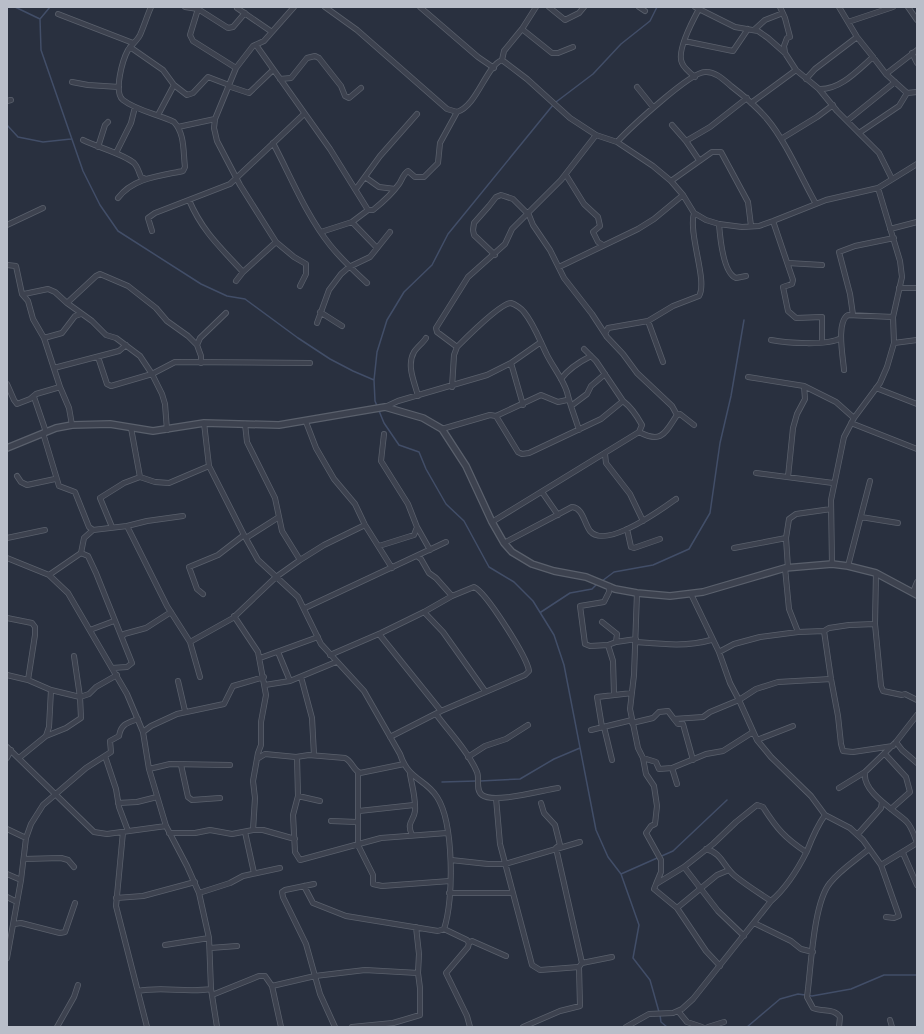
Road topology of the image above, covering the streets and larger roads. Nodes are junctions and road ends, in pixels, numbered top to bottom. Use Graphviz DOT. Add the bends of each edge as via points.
graph roads {
  1 [pos="151,7"];
  2 [pos="185,7"];
  3 [pos="294,7"];
  4 [pos="325,7"];
  5 [pos="420,7"];
  6 [pos="549,7"];
  7 [pos="584,7"];
  8 [pos="639,7"];
  9 [pos="780,7"];
  10 [pos="839,7"];
  11 [pos="893,7"];
  12 [pos="908,7"];
  13 [pos="237,8"];
  14 [pos="533,8"];
  15 [pos="697,8"];
  16 [pos="198,9"];
  17 [pos="645,11"];
  18 [pos="245,13"];
  19 [pos="783,13"];
  20 [pos="58,14"];
  21 [pos="917,20"];
  22 [pos="848,22"];
  23 [pos="751,29"];
  24 [pos="522,30"];
  25 [pos="272,32"];
  26 [pos="857,37"];
  27 [pos="684,41"];
  28 [pos="132,45"];
  29 [pos="256,46"];
  30 [pos="573,47"];
  31 [pos="917,50"];
  32 [pos="785,53"];
  33 [pos="912,53"];
  34 [pos="873,58"];
  35 [pos="502,60"];
  36 [pos="917,63"];
  37 [pos="236,68"];
  38 [pos="494,68"];
  39 [pos="273,70"];
  40 [pos="796,70"];
  41 [pos="886,74"];
  42 [pos="694,77"];
  43 [pos="280,79"];
  44 [pos="806,79"];
  45 [pos="72,82"];
  46 [pos="895,82"];
  47 [pos="174,85"];
  48 [pos="228,85"];
  49 [pos="119,87"];
  50 [pos="361,88"];
  51 [pos="637,88"];
  52 [pos="819,89"];
  53 [pos="917,92"];
  54 [pos="907,93"];
  55 [pos="747,98"];
  56 [pos="751,102"];
  57 [pos="832,105"];
  58 [pos="134,107"];
  59 [pos="653,107"];
  60 [pos="457,112"];
  61 [pos="304,114"];
  62 [pos="417,114"];
  63 [pos="158,115"];
  64 [pos="215,119"];
  65 [pos="848,120"];
  66 [pos="108,122"];
  67 [pos="672,125"];
  68 [pos="178,127"];
  69 [pos="859,133"];
  70 [pos="596,135"];
  71 [pos="781,139"];
  72 [pos="83,140"];
  73 [pos="686,141"];
  74 [pos="617,142"];
  75 [pos="273,143"];
  76 [pos="98,147"];
  77 [pos="116,153"];
  78 [pos="699,160"];
  79 [pos="917,164"];
  80 [pos="566,175"];
  81 [pos="365,177"];
  82 [pos="146,179"];
  83 [pos="238,179"];
  84 [pos="892,179"];
  85 [pos="671,181"];
  86 [pos="878,188"];
  87 [pos="356,189"];
  88 [pos="395,189"];
  89 [pos="683,195"];
  90 [pos="118,198"];
  91 [pos="189,200"];
  92 [pos="816,204"];
  93 [pos="43,208"];
  94 [pos="368,210"];
  95 [pos="694,213"];
  96 [pos="529,215"];
  97 [pos="352,222"];
  98 [pos="773,222"];
  99 [pos="917,222"];
  100 [pos="719,224"];
  101 [pos="7,225"];
  102 [pos="751,226"];
  103 [pos="890,229"];
  104 [pos="152,231"];
  105 [pos="321,232"];
  106 [pos="390,232"];
  107 [pos="894,238"];
  108 [pos="276,242"];
  109 [pos="603,245"];
  110 [pos="377,248"];
  111 [pos="495,254"];
  112 [pos="788,263"];
  113 [pos="7,265"];
  114 [pos="822,265"];
  115 [pos="349,267"];
  116 [pos="559,267"];
  117 [pos="243,272"];
  118 [pos="746,276"];
  119 [pos="236,281"];
  120 [pos="366,283"];
  121 [pos="300,286"];
  122 [pos="899,288"];
  123 [pos="917,288"];
  124 [pos="24,294"];
  125 [pos="67,303"];
  126 [pos="320,312"];
  127 [pos="226,313"];
  128 [pos="81,314"];
  129 [pos="853,315"];
  130 [pos="893,317"];
  131 [pos="648,320"];
  132 [pos="317,323"];
  133 [pos="342,326"];
  134 [pos="605,334"];
  135 [pos="44,338"];
  136 [pos="426,338"];
  137 [pos="841,338"];
  138 [pos="771,340"];
  139 [pos="917,340"];
  140 [pos="541,342"];
  141 [pos="822,342"];
  142 [pos="894,343"];
  143 [pos="126,345"];
  144 [pos="197,345"];
  145 [pos="457,347"];
  146 [pos="584,349"];
  147 [pos="591,356"];
  148 [pos="98,357"];
  149 [pos="663,362"];
  150 [pos="201,363"];
  151 [pos="310,363"];
  152 [pos="511,363"];
  153 [pos="54,368"];
  154 [pos="844,370"];
  155 [pos="152,374"];
  156 [pos="605,374"];
  157 [pos="748,377"];
  158 [pos="561,379"];
  159 [pos="7,384"];
  160 [pos="804,386"];
  161 [pos="60,387"];
  162 [pos="452,387"];
  163 [pos="876,388"];
  164 [pos="418,396"];
  165 [pos="34,397"];
  166 [pos="567,400"];
  167 [pos="623,401"];
  168 [pos="917,404"];
  169 [pos="523,405"];
  170 [pos="570,406"];
  171 [pos="385,407"];
  172 [pos="676,415"];
  173 [pos="496,416"];
  174 [pos="852,420"];
  175 [pos="306,422"];
  176 [pos="204,423"];
  177 [pos="245,424"];
  178 [pos="72,425"];
  179 [pos="694,425"];
  180 [pos="131,428"];
  181 [pos="442,429"];
  182 [pos="167,430"];
  183 [pos="579,430"];
  184 [pos="639,432"];
  185 [pos="44,433"];
  186 [pos="384,434"];
  187 [pos="916,447"];
  188 [pos="7,448"];
  189 [pos="605,454"];
  190 [pos="210,466"];
  191 [pos="756,473"];
  192 [pos="17,476"];
  193 [pos="140,477"];
  194 [pos="788,477"];
  195 [pos="55,479"];
  196 [pos="870,481"];
  197 [pos="833,483"];
  198 [pos="542,492"];
  199 [pos="676,499"];
  200 [pos="831,509"];
  201 [pos="558,515"];
  202 [pos="183,516"];
  203 [pos="279,517"];
  204 [pos="861,517"];
  205 [pos="643,521"];
  206 [pos="492,522"];
  207 [pos="898,523"];
  208 [pos="365,525"];
  209 [pos="127,526"];
  210 [pos="112,527"];
  211 [pos="417,528"];
  212 [pos="627,529"];
  213 [pos="45,530"];
  214 [pos="93,530"];
  215 [pos="245,537"];
  216 [pos="7,538"];
  217 [pos="786,538"];
  218 [pos="660,539"];
  219 [pos="446,542"];
  220 [pos="504,543"];
  221 [pos="379,546"];
  222 [pos="734,548"];
  223 [pos="430,550"];
  224 [pos="81,553"];
  225 [pos="417,556"];
  226 [pos="7,558"];
  227 [pos="300,560"];
  228 [pos="832,564"];
  229 [pos="848,566"];
  230 [pos="392,568"];
  231 [pos="786,568"];
  232 [pos="876,573"];
  233 [pos="49,575"];
  234 [pos="276,577"];
  235 [pos="917,582"];
  236 [pos="609,586"];
  237 [pos="637,593"];
  238 [pos="203,594"];
  239 [pos="691,594"];
  240 [pos="915,594"];
  241 [pos="452,596"];
  242 [pos="305,608"];
  243 [pos="171,612"];
  244 [pos="424,612"];
  245 [pos="234,616"];
  246 [pos="7,618"];
  247 [pos="114,621"];
  248 [pos="602,622"];
  249 [pos="875,624"];
  250 [pos="90,630"];
  251 [pos="824,631"];
  252 [pos="798,632"];
  253 [pos="378,634"];
  254 [pos="122,637"];
  255 [pos="318,637"];
  256 [pos="711,640"];
  257 [pos="636,641"];
  258 [pos="190,642"];
  259 [pos="616,642"];
  260 [pos="608,645"];
  261 [pos="278,652"];
  262 [pos="718,652"];
  263 [pos="330,655"];
  264 [pos="74,656"];
  265 [pos="260,658"];
  266 [pos="336,662"];
  267 [pos="112,668"];
  268 [pos="7,675"];
  269 [pos="117,675"];
  270 [pos="200,677"];
  271 [pos="264,677"];
  272 [pos="301,677"];
  273 [pos="831,679"];
  274 [pos="28,680"];
  275 [pos="178,681"];
  276 [pos="290,681"];
  277 [pos="265,685"];
  278 [pos="51,690"];
  279 [pos="485,691"];
  280 [pos="632,693"];
  281 [pos="614,694"];
  282 [pos="80,697"];
  283 [pos="740,700"];
  284 [pos="917,700"];
  285 [pos="185,711"];
  286 [pos="441,711"];
  287 [pos="436,714"];
  288 [pos="917,715"];
  289 [pos="138,719"];
  290 [pos="674,719"];
  291 [pos="632,721"];
  292 [pos="528,725"];
  293 [pos="793,726"];
  294 [pos="603,727"];
  295 [pos="590,730"];
  296 [pos="143,732"];
  297 [pos="753,732"];
  298 [pos="46,736"];
  299 [pos="390,737"];
  300 [pos="757,740"];
  301 [pos="895,744"];
  302 [pos="9,748"];
  303 [pos="260,748"];
  304 [pos="265,754"];
  305 [pos="885,754"];
  306 [pos="314,755"];
  307 [pos="105,756"];
  308 [pos="297,757"];
  309 [pos="468,757"];
  310 [pos="7,758"];
  311 [pos="19,758"];
  312 [pos="643,758"];
  313 [pos="257,759"];
  314 [pos="612,760"];
  315 [pos="693,760"];
  316 [pos="917,763"];
  317 [pos="404,764"];
  318 [pos="181,765"];
  319 [pos="230,765"];
  320 [pos="672,768"];
  321 [pos="149,769"];
  322 [pos="358,772"];
  323 [pos="865,772"];
  324 [pos="410,774"];
  325 [pos="677,784"];
  326 [pos="558,788"];
  327 [pos="839,788"];
  328 [pos="55,794"];
  329 [pos="298,796"];
  330 [pos="157,797"];
  331 [pos="220,798"];
  332 [pos="496,798"];
  333 [pos="320,801"];
  334 [pos="882,802"];
  335 [pos="118,803"];
  336 [pos="541,804"];
  337 [pos="414,805"];
  338 [pos="891,809"];
  339 [pos="359,811"];
  340 [pos="825,815"];
  341 [pos="331,821"];
  342 [pos="357,822"];
  343 [pos="166,826"];
  344 [pos="7,829"];
  345 [pos="253,830"];
  346 [pos="126,831"];
  347 [pos="245,832"];
  348 [pos="169,833"];
  349 [pos="447,833"];
  350 [pos="858,834"];
  351 [pos="412,835"];
  352 [pos="26,838"];
  353 [pos="295,839"];
  354 [pos="580,842"];
  355 [pos="917,843"];
  356 [pos="713,844"];
  357 [pos="358,845"];
  358 [pos="556,848"];
  359 [pos="706,849"];
  360 [pos="869,850"];
  361 [pos="714,851"];
  362 [pos="806,852"];
  363 [pos="903,852"];
  364 [pos="24,859"];
  365 [pos="451,860"];
  366 [pos="505,864"];
  367 [pos="881,865"];
  368 [pos="74,866"];
  369 [pos="684,867"];
  370 [pos="280,868"];
  371 [pos="729,870"];
  372 [pos="254,873"];
  373 [pos="7,874"];
  374 [pos="21,880"];
  375 [pos="195,882"];
  376 [pos="450,882"];
  377 [pos="314,884"];
  378 [pos="656,884"];
  379 [pos="917,885"];
  380 [pos="304,886"];
  381 [pos="700,889"];
  382 [pos="199,893"];
  383 [pos="450,893"];
  384 [pos="513,894"];
  385 [pos="7,897"];
  386 [pos="116,898"];
  387 [pos="771,901"];
  388 [pos="17,902"];
  389 [pos="75,903"];
  390 [pos="677,908"];
  391 [pos="886,917"];
  392 [pos="754,923"];
  393 [pos="14,924"];
  394 [pos="416,928"];
  395 [pos="444,929"];
  396 [pos="744,936"];
  397 [pos="209,938"];
  398 [pos="469,943"];
  399 [pos="166,945"];
  400 [pos="237,946"];
  401 [pos="210,948"];
  402 [pos="813,952"];
  403 [pos="506,956"];
  404 [pos="612,957"];
  405 [pos="7,958"];
  406 [pos="581,965"];
  407 [pos="720,966"];
  408 [pos="418,973"];
  409 [pos="315,976"];
  410 [pos="78,985"];
  411 [pos="272,986"];
  412 [pos="211,989"];
  413 [pos="138,991"];
  414 [pos="212,995"];
  415 [pos="678,1011"];
  416 [pos="890,1020"];
  417 [pos="724,1022"];
  418 [pos="57,1027"];
  419 [pos="147,1027"];
  420 [pos="217,1027"];
  421 [pos="281,1027"];
  422 [pos="335,1027"];
  423 [pos="352,1027"];
  424 [pos="470,1027"];
  425 [pos="523,1027"];
  426 [pos="626,1027"];
  427 [pos="702,1027"];
  428 [pos="708,1027"];
  429 [pos="839,1027"];
  430 [pos="892,1027"];
  1 -- 28 [label="street" via="139,37"];
  2 -- 16 [label="street"];
  3 -- 25 [label="street"];
  4 -- 60 [label="street" via="357,30 447,109"];
  5 -- 38 [label="street"];
  6 -- 7 [label="street" via="565,20 579,14"];
  8 -- 17 [label="street"];
  9 -- 19 [label="street"];
  10 -- 22 [label="street"];
  11 -- 22 [label="street"];
  12 -- 21 [label="street"];
  13 -- 18 [label="street"];
  14 -- 24 [label="street"];
  15 -- 23 [label="street" via="735,27"];
  15 -- 27 [label="street"];
  16 -- 18 [label="street" via="228,28 233,27"];
  16 -- 37 [label="street" via="190,35 193,41"];
  18 -- 25 [label="street"];
  19 -- 23 [label="street"];
  19 -- 32 [label="street" via="790,37 784,46"];
  20 -- 28 [label="street"];
  22 -- 26 [label="street"];
  23 -- 27 [label="street" via="733,51"];
  23 -- 32 [label="street" via="761,32"];
  24 -- 30 [label="street" via="552,53 558,54"];
  24 -- 35 [label="street" via="504,51"];
  25 -- 29 [label="street"];
  26 -- 34 [label="street"];
  26 -- 44 [label="street"];
  27 -- 42 [label="street" via="680,60"];
  28 -- 47 [label="street" via="163,70"];
  28 -- 49 [label="street" via="124,58"];
  29 -- 37 [label="street" via="253,46"];
  29 -- 39 [label="street"];
  31 -- 33 [label="street"];
  32 -- 40 [label="street"];
  33 -- 36 [label="street"];
  33 -- 41 [label="street"];
  34 -- 41 [label="street"];
  34 -- 52 [label="street" via="830,90"];
  35 -- 38 [label="street"];
  35 -- 70 [label="street" via="557,107"];
  37 -- 48 [label="street"];
  38 -- 60 [label="street" via="465,109"];
  39 -- 43 [label="street"];
  39 -- 48 [label="street" via="249,93"];
  40 -- 44 [label="street"];
  40 -- 56 [label="street"];
  41 -- 46 [label="street"];
  42 -- 55 [label="street" via="705,72 715,74"];
  42 -- 59 [label="street"];
  43 -- 50 [label="street" via="291,78 307,58 315,56 341,86 345,96 349,98"];
  43 -- 61 [label="street"];
  44 -- 52 [label="street"];
  45 -- 49 [label="street"];
  46 -- 54 [label="street"];
  46 -- 65 [label="street"];
  47 -- 48 [label="street" via="190,95 208,77"];
  47 -- 63 [label="street"];
  48 -- 64 [label="street"];
  49 -- 58 [label="street" via="121,98"];
  51 -- 59 [label="street"];
  52 -- 57 [label="street"];
  53 -- 54 [label="street"];
  54 -- 69 [label="street" via="899,106"];
  55 -- 56 [label="street"];
  55 -- 73 [label="street" via="710,127"];
  56 -- 71 [label="street" via="768,119"];
  57 -- 65 [label="street"];
  57 -- 71 [label="street"];
  58 -- 63 [label="street"];
  58 -- 77 [label="street" via="131,123"];
  59 -- 74 [label="street"];
  60 -- 88 [label="street" via="440,144 439,158 432,171 424,177 415,177 408,171"];
  61 -- 75 [label="street"];
  61 -- 87 [label="street"];
  62 -- 81 [label="street"];
  63 -- 68 [label="street" via="174,122"];
  64 -- 68 [label="street"];
  64 -- 83 [label="street" via="217,141"];
  65 -- 69 [label="street"];
  66 -- 76 [label="street"];
  67 -- 73 [label="street"];
  68 -- 82 [label="street" via="182,135 184,169"];
  69 -- 84 [label="street" via="879,153"];
  70 -- 74 [label="street"];
  70 -- 80 [label="street"];
  71 -- 92 [label="street"];
  72 -- 76 [label="street"];
  73 -- 78 [label="street"];
  74 -- 85 [label="street" via="640,156"];
  75 -- 83 [label="street"];
  75 -- 105 [label="street" via="304,205"];
  76 -- 77 [label="street"];
  77 -- 82 [label="street" via="134,163 141,177"];
  78 -- 85 [label="street"];
  78 -- 102 [label="street" via="712,152 721,152 748,202"];
  79 -- 84 [label="street"];
  80 -- 96 [label="street"];
  80 -- 109 [label="street" via="584,204 598,217 600,226 593,232 598,242"];
  81 -- 87 [label="street"];
  81 -- 88 [label="street" via="379,187"];
  82 -- 90 [label="street" via="129,186"];
  83 -- 91 [label="street" via="222,189"];
  83 -- 108 [label="street"];
  84 -- 86 [label="street"];
  85 -- 89 [label="street"];
  86 -- 92 [label="street"];
  86 -- 103 [label="street"];
  87 -- 94 [label="street"];
  88 -- 94 [label="street" via="373,210"];
  89 -- 95 [label="street"];
  89 -- 109 [label="street" via="654,219"];
  91 -- 104 [label="street" via="148,218"];
  91 -- 117 [label="street" via="203,226 221,250"];
  92 -- 98 [label="street"];
  93 -- 101 [label="street"];
  94 -- 97 [label="street"];
  95 -- 100 [label="street"];
  95 -- 131 [label="street" via="692,227 702,293"];
  96 -- 111 [label="street" via="512,229 505,244"];
  96 -- 111 [label="street" via="513,199 501,195 492,201 474,223 473,230 474,235"];
  96 -- 116 [label="street"];
  97 -- 105 [label="street"];
  97 -- 110 [label="street"];
  98 -- 102 [label="street"];
  98 -- 112 [label="street" via="784,259"];
  99 -- 103 [label="street"];
  100 -- 102 [label="street"];
  100 -- 118 [label="street" via="720,242 728,272 736,278"];
  103 -- 107 [label="street"];
  105 -- 115 [label="street"];
  106 -- 110 [label="street"];
  107 -- 122 [label="street" via="902,277"];
  107 -- 129 [label="street" via="839,252"];
  108 -- 117 [label="street"];
  108 -- 121 [label="street" via="306,264 306,274"];
  109 -- 116 [label="street"];
  110 -- 115 [label="street" via="370,257"];
  111 -- 145 [label="street" via="468,278 436,328 437,332"];
  112 -- 114 [label="street"];
  112 -- 141 [label="street" via="793,280 792,284 784,287 788,311 796,318 822,317"];
  113 -- 124 [label="street" via="16,266"];
  115 -- 120 [label="street"];
  115 -- 126 [label="street" via="329,290"];
  116 -- 134 [label="street" via="564,278"];
  117 -- 119 [label="street"];
  122 -- 123 [label="street"];
  122 -- 130 [label="street"];
  124 -- 125 [label="street" via="51,290"];
  124 -- 135 [label="street" via="33,319"];
  125 -- 128 [label="street"];
  125 -- 144 [label="street" via="100,274 128,286"];
  126 -- 132 [label="street"];
  126 -- 133 [label="street"];
  127 -- 144 [label="street" via="208,329"];
  128 -- 135 [label="street" via="75,316 62,333"];
  128 -- 143 [label="street" via="106,335"];
  129 -- 130 [label="street"];
  129 -- 137 [label="street" via="843,318"];
  130 -- 142 [label="street"];
  131 -- 134 [label="street" via="608,328"];
  131 -- 149 [label="street"];
  134 -- 172 [label="street" via="638,373 672,406"];
  135 -- 153 [label="street"];
  136 -- 164 [label="street" via="414,352 411,360"];
  137 -- 141 [label="street"];
  137 -- 154 [label="street"];
  138 -- 141 [label="street" via="786,343"];
  139 -- 142 [label="street"];
  140 -- 145 [label="street" via="523,310 510,303"];
  140 -- 152 [label="street"];
  140 -- 158 [label="street"];
  142 -- 163 [label="street" via="887,367"];
  143 -- 148 [label="street" via="119,351"];
  143 -- 155 [label="street" via="140,356"];
  144 -- 150 [label="street"];
  145 -- 162 [label="street"];
  146 -- 147 [label="street"];
  147 -- 156 [label="street"];
  147 -- 158 [label="street" via="572,367"];
  148 -- 153 [label="street"];
  148 -- 155 [label="street" via="109,386"];
  150 -- 151 [label="street"];
  150 -- 155 [label="street" via="175,362"];
  152 -- 162 [label="street" via="487,375"];
  152 -- 169 [label="street"];
  153 -- 161 [label="street"];
  155 -- 182 [label="street" via="165,404"];
  156 -- 167 [label="street"];
  156 -- 170 [label="street" via="591,386 587,394"];
  157 -- 160 [label="street"];
  158 -- 166 [label="street" via="567,392"];
  159 -- 165 [label="street" via="15,403"];
  160 -- 174 [label="street" via="836,402"];
  160 -- 194 [label="street" via="805,399 793,428"];
  161 -- 165 [label="street" via="36,394"];
  161 -- 178 [label="street" via="70,408"];
  162 -- 164 [label="street"];
  163 -- 168 [label="street"];
  163 -- 174 [label="street"];
  164 -- 171 [label="street"];
  165 -- 185 [label="street"];
  166 -- 169 [label="street" via="558,402 541,395"];
  166 -- 170 [label="street"];
  167 -- 183 [label="street" via="601,419"];
  167 -- 184 [label="street" via="629,405 642,425"];
  169 -- 173 [label="street"];
  170 -- 183 [label="street"];
  171 -- 175 [label="street"];
  171 -- 181 [label="street" via="423,418"];
  172 -- 179 [label="street" via="680,414"];
  172 -- 184 [label="street" via="661,436 653,438"];
  173 -- 181 [label="street" via="490,415"];
  173 -- 183 [label="street" via="518,452 522,454 529,454"];
  174 -- 187 [label="street"];
  174 -- 197 [label="street" via="844,437"];
  175 -- 177 [label="street" via="278,425"];
  175 -- 208 [label="street" via="316,448 334,479 355,504"];
  176 -- 177 [label="street"];
  176 -- 182 [label="street"];
  176 -- 190 [label="street"];
  177 -- 203 [label="street" via="247,442 275,498"];
  178 -- 180 [label="street" via="110,424"];
  178 -- 185 [label="street"];
  180 -- 182 [label="street"];
  180 -- 193 [label="street"];
  181 -- 206 [label="street" via="466,466"];
  184 -- 189 [label="street"];
  185 -- 188 [label="street"];
  185 -- 195 [label="street"];
  186 -- 211 [label="street" via="381,461 408,504"];
  189 -- 198 [label="street"];
  189 -- 205 [label="street" via="606,462 630,494"];
  190 -- 193 [label="street" via="169,483"];
  190 -- 215 [label="street"];
  191 -- 194 [label="street"];
  192 -- 195 [label="street" via="27,485"];
  193 -- 210 [label="street" via="124,483 100,498"];
  194 -- 197 [label="street"];
  195 -- 214 [label="street" via="62,488 75,492 89,527"];
  196 -- 204 [label="street"];
  197 -- 200 [label="street"];
  198 -- 201 [label="street"];
  198 -- 206 [label="street"];
  199 -- 205 [label="street"];
  200 -- 217 [label="street" via="796,514 788,521"];
  200 -- 228 [label="street"];
  201 -- 212 [label="street" via="572,507 576,508 590,530 600,536"];
  201 -- 220 [label="street"];
  202 -- 209 [label="street"];
  203 -- 215 [label="street"];
  203 -- 227 [label="street" via="288,543"];
  204 -- 207 [label="street"];
  204 -- 229 [label="street"];
  205 -- 212 [label="street"];
  206 -- 220 [label="street"];
  208 -- 221 [label="street"];
  208 -- 227 [label="street"];
  209 -- 210 [label="street"];
  209 -- 243 [label="street"];
  210 -- 214 [label="street"];
  211 -- 221 [label="street" via="414,535"];
  211 -- 223 [label="street"];
  212 -- 218 [label="street" via="631,547 634,548"];
  213 -- 216 [label="street"];
  214 -- 224 [label="street" via="84,538"];
  215 -- 234 [label="street" via="258,560"];
  215 -- 238 [label="street" via="218,555 189,567 197,589"];
  217 -- 222 [label="street"];
  217 -- 231 [label="street"];
  219 -- 223 [label="street"];
  220 -- 236 [label="street" via="512,552 532,564 586,577"];
  221 -- 230 [label="street"];
  223 -- 225 [label="street"];
  224 -- 233 [label="street"];
  224 -- 247 [label="street" via="88,556 96,572"];
  225 -- 230 [label="street"];
  225 -- 241 [label="street" via="429,573"];
  226 -- 233 [label="street"];
  227 -- 234 [label="street"];
  228 -- 229 [label="street"];
  228 -- 231 [label="street"];
  229 -- 232 [label="street"];
  230 -- 242 [label="street"];
  231 -- 239 [label="street"];
  231 -- 252 [label="street" via="790,609"];
  232 -- 240 [label="street"];
  232 -- 249 [label="street"];
  233 -- 250 [label="street" via="68,594"];
  234 -- 242 [label="street" via="298,597"];
  234 -- 245 [label="street"];
  235 -- 240 [label="street"];
  236 -- 237 [label="street"];
  236 -- 260 [label="street" via="604,602 580,606 585,644"];
  237 -- 239 [label="street" via="670,596"];
  237 -- 257 [label="street"];
  239 -- 256 [label="street"];
  241 -- 244 [label="street"];
  241 -- 279 [label="street" via="474,587 479,589 516,642 529,667 525,675"];
  242 -- 255 [label="street"];
  243 -- 254 [label="street" via="146,628 124,634"];
  243 -- 258 [label="street"];
  244 -- 253 [label="street"];
  244 -- 279 [label="street" via="443,632"];
  245 -- 258 [label="street"];
  245 -- 265 [label="street"];
  246 -- 274 [label="street" via="32,623 35,627"];
  247 -- 250 [label="street"];
  247 -- 254 [label="street"];
  248 -- 259 [label="street" via="617,634"];
  249 -- 251 [label="street" via="829,628"];
  249 -- 284 [label="street" via="883,691 906,694"];
  250 -- 267 [label="street"];
  251 -- 252 [label="street"];
  251 -- 273 [label="street"];
  252 -- 262 [label="street" via="760,637 734,644"];
  253 -- 263 [label="street"];
  253 -- 286 [label="street"];
  254 -- 267 [label="street" via="132,662 127,667"];
  255 -- 261 [label="street"];
  255 -- 263 [label="street"];
  256 -- 257 [label="street" via="671,644"];
  256 -- 262 [label="street"];
  257 -- 259 [label="street"];
  257 -- 280 [label="street"];
  258 -- 270 [label="street"];
  259 -- 260 [label="street"];
  260 -- 281 [label="street" via="613,661"];
  261 -- 265 [label="street"];
  261 -- 276 [label="street"];
  262 -- 283 [label="street" via="730,683"];
  263 -- 266 [label="street"];
  264 -- 282 [label="street"];
  265 -- 271 [label="street"];
  266 -- 272 [label="street"];
  266 -- 299 [label="street" via="364,691"];
  267 -- 269 [label="street"];
  268 -- 274 [label="street"];
  269 -- 282 [label="street" via="89,694"];
  269 -- 289 [label="street"];
  271 -- 277 [label="street"];
  271 -- 285 [label="street" via="233,686 224,704"];
  272 -- 276 [label="street"];
  272 -- 306 [label="street" via="312,718"];
  273 -- 283 [label="street" via="778,682 756,689"];
  273 -- 301 [label="street" via="843,751 853,752"];
  274 -- 278 [label="street"];
  275 -- 285 [label="street"];
  276 -- 277 [label="street"];
  277 -- 303 [label="street"];
  278 -- 282 [label="street"];
  278 -- 298 [label="street" via="49,727"];
  279 -- 286 [label="street"];
  280 -- 281 [label="street"];
  280 -- 291 [label="street"];
  281 -- 294 [label="street" via="597,697"];
  282 -- 298 [label="street" via="80,718 66,728"];
  283 -- 290 [label="street" via="699,719"];
  283 -- 297 [label="street"];
  285 -- 296 [label="street"];
  286 -- 287 [label="street"];
  287 -- 299 [label="street"];
  287 -- 309 [label="street"];
  288 -- 301 [label="street"];
  289 -- 296 [label="street"];
  289 -- 307 [label="street" via="120,728 119,736 110,740 111,752"];
  290 -- 291 [label="street" via="668,711 663,711 653,718"];
  290 -- 315 [label="street" via="678,724 683,724"];
  291 -- 294 [label="street"];
  291 -- 312 [label="street"];
  292 -- 309 [label="street"];
  293 -- 300 [label="street"];
  294 -- 295 [label="street"];
  294 -- 314 [label="street"];
  296 -- 321 [label="street"];
  297 -- 300 [label="street"];
  297 -- 315 [label="street" via="723,751 706,754"];
  298 -- 311 [label="street"];
  299 -- 317 [label="street"];
  300 -- 340 [label="street" via="811,796"];
  301 -- 305 [label="street"];
  301 -- 316 [label="street"];
  302 -- 310 [label="street"];
  302 -- 311 [label="street"];
  303 -- 304 [label="street"];
  303 -- 313 [label="street"];
  304 -- 308 [label="street"];
  304 -- 313 [label="street"];
  305 -- 323 [label="street"];
  305 -- 338 [label="street" via="906,777 910,792"];
  306 -- 308 [label="street"];
  306 -- 322 [label="street" via="345,758"];
  307 -- 328 [label="street"];
  307 -- 335 [label="street" via="116,788"];
  308 -- 329 [label="street"];
  309 -- 332 [label="street" via="478,773 478,790 482,795"];
  311 -- 328 [label="street"];
  312 -- 320 [label="street" via="656,762 659,769"];
  312 -- 378 [label="street" via="646,774 654,786 658,806 655,824 646,833 661,860 661,872"];
  313 -- 345 [label="street" via="253,781"];
  315 -- 320 [label="street"];
  317 -- 322 [label="street"];
  317 -- 324 [label="street"];
  318 -- 319 [label="street"];
  318 -- 321 [label="street" via="170,764"];
  318 -- 331 [label="street" via="188,797 192,800"];
  320 -- 325 [label="street"];
  321 -- 330 [label="street"];
  322 -- 339 [label="street"];
  323 -- 327 [label="street"];
  323 -- 334 [label="street" via="865,782"];
  324 -- 337 [label="street"];
  324 -- 349 [label="street" via="436,796 447,821"];
  326 -- 332 [label="street"];
  328 -- 346 [label="street" via="94,832 107,834"];
  328 -- 352 [label="street" via="37,812"];
  329 -- 333 [label="street"];
  329 -- 353 [label="street" via="294,814"];
  330 -- 335 [label="street"];
  330 -- 343 [label="street"];
  332 -- 366 [label="street" via="500,844"];
  334 -- 338 [label="street"];
  334 -- 350 [label="street" via="881,808"];
  335 -- 346 [label="street"];
  336 -- 358 [label="street" via="544,813 558,832 560,845"];
  337 -- 339 [label="street"];
  337 -- 351 [label="street" via="415,813 410,820"];
  338 -- 355 [label="street" via="907,822"];
  339 -- 342 [label="street"];
  340 -- 350 [label="street"];
  340 -- 362 [label="street"];
  341 -- 342 [label="street"];
  342 -- 357 [label="street"];
  343 -- 346 [label="street"];
  343 -- 348 [label="street"];
  344 -- 352 [label="street"];
  345 -- 347 [label="street"];
  345 -- 353 [label="street" via="263,830"];
  346 -- 386 [label="street"];
  347 -- 348 [label="street" via="232,834 210,830"];
  347 -- 372 [label="street"];
  348 -- 375 [label="street"];
  349 -- 351 [label="street"];
  349 -- 365 [label="street"];
  350 -- 360 [label="street"];
  351 -- 357 [label="street" via="382,838"];
  352 -- 364 [label="street"];
  353 -- 357 [label="street" via="295,852 300,860"];
  354 -- 358 [label="street"];
  355 -- 363 [label="street"];
  356 -- 359 [label="street"];
  356 -- 361 [label="street"];
  356 -- 362 [label="street" via="757,805 763,807 770,820 786,838"];
  357 -- 376 [label="street" via="373,875 373,884 377,886"];
  358 -- 366 [label="street"];
  358 -- 406 [label="street"];
  359 -- 361 [label="street"];
  359 -- 369 [label="street"];
  360 -- 367 [label="street"];
  360 -- 402 [label="street" via="841,872 826,889"];
  361 -- 371 [label="street"];
  362 -- 387 [label="street" via="781,892"];
  363 -- 367 [label="street"];
  363 -- 379 [label="street"];
  364 -- 368 [label="street" via="61,858"];
  364 -- 374 [label="street"];
  365 -- 366 [label="street"];
  365 -- 376 [label="street"];
  366 -- 384 [label="street"];
  367 -- 391 [label="street" via="899,916"];
  369 -- 378 [label="street"];
  369 -- 381 [label="street"];
  370 -- 372 [label="street"];
  371 -- 381 [label="street" via="717,875"];
  371 -- 387 [label="street"];
  372 -- 382 [label="street"];
  373 -- 374 [label="street"];
  374 -- 388 [label="street"];
  375 -- 382 [label="street"];
  375 -- 386 [label="street" via="143,896"];
  376 -- 383 [label="street"];
  377 -- 380 [label="street"];
  378 -- 390 [label="street" via="654,889"];
  380 -- 394 [label="street" via="313,903 346,916"];
  380 -- 409 [label="street" via="282,892 306,944"];
  381 -- 390 [label="street"];
  381 -- 396 [label="street"];
  382 -- 397 [label="street"];
  383 -- 384 [label="street"];
  383 -- 395 [label="street"];
  384 -- 406 [label="street" via="535,969"];
  385 -- 388 [label="street"];
  386 -- 413 [label="street" via="126,949"];
  387 -- 392 [label="street"];
  388 -- 393 [label="street"];
  389 -- 393 [label="street" via="64,932 21,923"];
  390 -- 407 [label="street" via="706,951"];
  392 -- 396 [label="street"];
  392 -- 402 [label="street" via="791,941 801,949"];
  393 -- 405 [label="street"];
  394 -- 395 [label="street" via="438,931"];
  394 -- 408 [label="street" via="420,954"];
  395 -- 398 [label="street"];
  396 -- 407 [label="street"];
  397 -- 399 [label="street"];
  397 -- 401 [label="street"];
  398 -- 403 [label="street" via="472,941"];
  398 -- 424 [label="street" via="446,974 468,1016"];
  400 -- 401 [label="street"];
  401 -- 412 [label="street"];
  402 -- 429 [label="street" via="807,995 814,1008 838,1014"];
  404 -- 406 [label="street"];
  406 -- 425 [label="street" via="580,1006 555,1013"];
  407 -- 415 [label="street" via="693,999"];
  408 -- 409 [label="street" via="365,970"];
  408 -- 423 [label="street" via="420,1015 393,1023"];
  409 -- 411 [label="street"];
  409 -- 422 [label="street"];
  410 -- 418 [label="street"];
  411 -- 414 [label="street" via="265,976 259,976"];
  411 -- 421 [label="street"];
  412 -- 413 [label="street" via="198,991 169,988"];
  412 -- 414 [label="street"];
  413 -- 419 [label="street"];
  414 -- 420 [label="street"];
  415 -- 426 [label="street" via="648,1014"];
  415 -- 427 [label="street" via="688,1022"];
  416 -- 430 [label="street"];
  417 -- 428 [label="street"];
}
